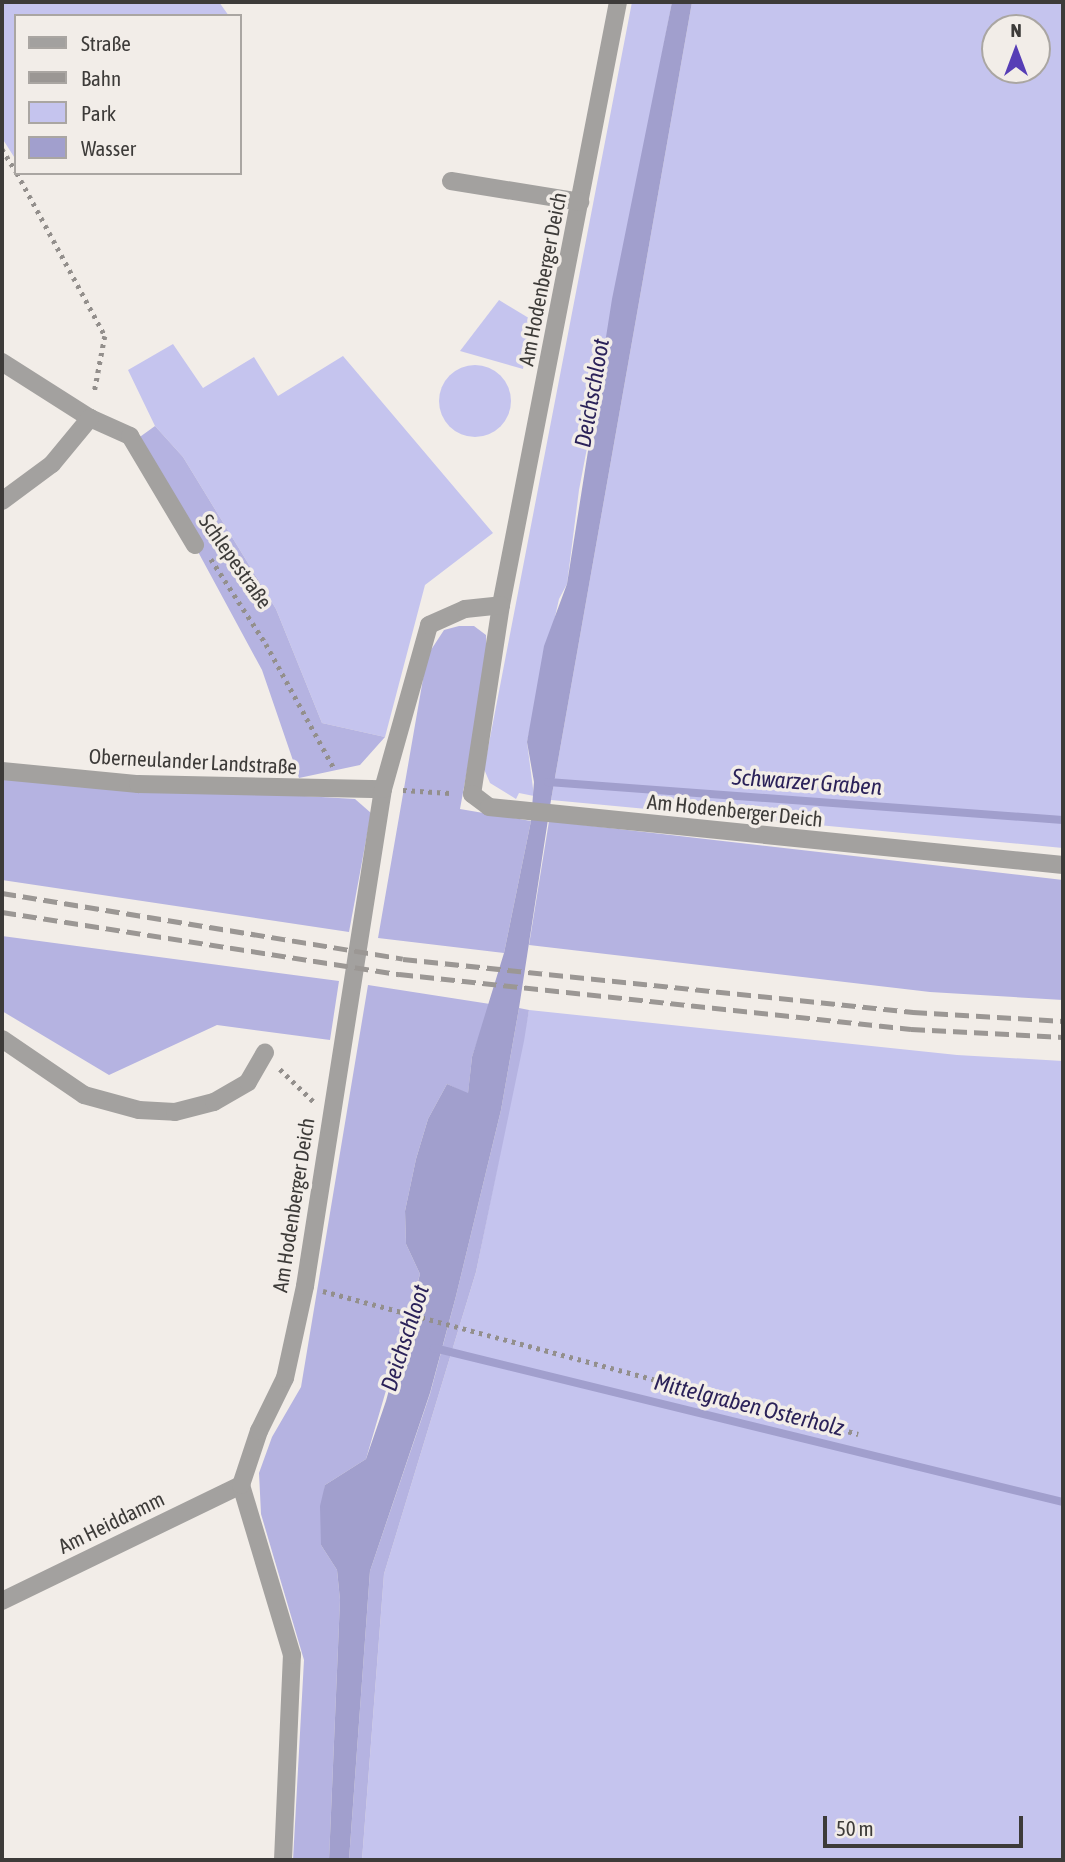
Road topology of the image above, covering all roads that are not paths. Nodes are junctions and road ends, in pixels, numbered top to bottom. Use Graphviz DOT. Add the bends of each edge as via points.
graph roads {
  1 [pos="618,2"];
  2 [pos="450,181"];
  3 [pos="580,202"];
  4 [pos="2,362"];
  5 [pos="90,418"];
  6 [pos="2,500"];
  7 [pos="195,545"];
  8 [pos="501,605"];
  9 [pos="2,771"];
  10 [pos="383,789"];
  11 [pos="1063,864"];
  12 [pos="2,1039"];
  13 [pos="265,1053"];
  14 [pos="241,1485"];
  15 [pos="2,1601"];
  16 [pos="283,1860"];
  1 -- 3 [label="street, Am Hodenberger Deich"];
  2 -- 3 [label="street"];
  3 -- 8 [label="street, Am Hodenberger Deich"];
  4 -- 5 [label="street, Schlepestraße"];
  5 -- 6 [label="street" via="51,464"];
  5 -- 7 [label="street, Schlepestraße" via="130,436"];
  8 -- 10 [label="street, Am Hodenberger Deich" via="465,609 429,625"];
  8 -- 11 [label="street, Am Hodenberger Deich" via="472,794 489,807"];
  9 -- 10 [label="street, Oberneulander Landstraße" via="138,784"];
  10 -- 14 [label="street, Am Hodenberger Deich" via="305,1286 285,1378 259,1431"];
  12 -- 13 [label="street" via="84,1095 151,1111 175,1112 214,1102 248,1082"];
  14 -- 15 [label="street, Am Heiddamm"];
  14 -- 16 [label="street" via="292,1655"];
}
